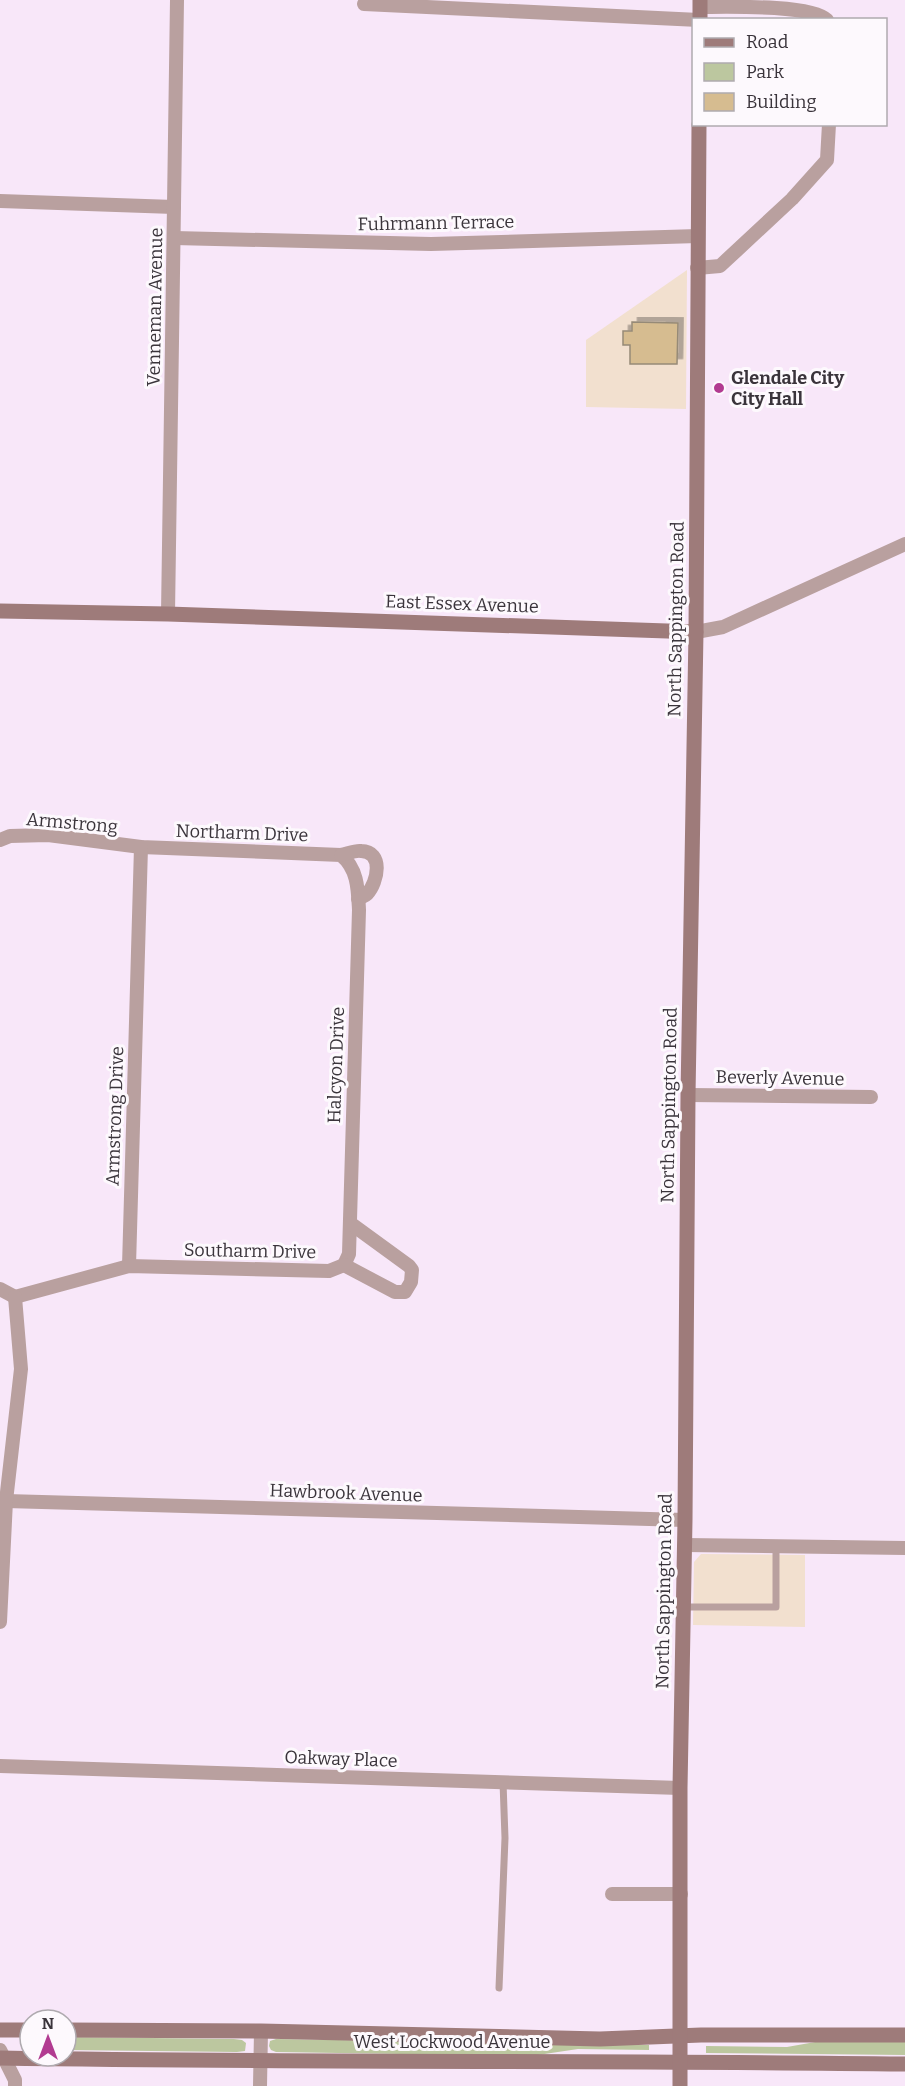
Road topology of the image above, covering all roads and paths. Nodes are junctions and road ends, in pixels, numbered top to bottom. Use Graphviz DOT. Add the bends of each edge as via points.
graph roads {
  1 [pos="177,0"];
  2 [pos="364,4"];
  3 [pos="700,11"];
  4 [pos="824,18"];
  5 [pos="699,126"];
  6 [pos="829,126"];
  7 [pos="0,201"];
  8 [pos="174,207"];
  9 [pos="698,236"];
  10 [pos="174,238"];
  11 [pos="698,268"];
  12 [pos="905,544"];
  13 [pos="0,611"];
  14 [pos="168,614"];
  15 [pos="696,632"];
  16 [pos="0,840"];
  17 [pos="141,847"];
  18 [pos="346,861"];
  19 [pos="358,899"];
  20 [pos="688,1095"];
  21 [pos="871,1097"];
  22 [pos="350,1223"];
  23 [pos="344,1265"];
  24 [pos="129,1266"];
  25 [pos="0,1289"];
  26 [pos="15,1297"];
  27 [pos="6,1501"];
  28 [pos="685,1520"];
  29 [pos="685,1545"];
  30 [pos="777,1546"];
  31 [pos="905,1548"];
  32 [pos="684,1607"];
  33 [pos="0,1622"];
  34 [pos="0,1767"];
  35 [pos="502,1782"];
  36 [pos="680,1788"];
  37 [pos="612,1894"];
  38 [pos="681,1894"];
  39 [pos="499,1988"];
  40 [pos="0,2030"];
  41 [pos="18,2030"];
  42 [pos="78,2030"];
  43 [pos="261,2031"];
  44 [pos="905,2035"];
  45 [pos="680,2036"];
  46 [pos="1,2055"];
  47 [pos="680,2061"];
  48 [pos="260,2062"];
  49 [pos="905,2064"];
  50 [pos="15,2086"];
  51 [pos="260,2086"];
  52 [pos="680,2086"];
  1 -- 8 [label="street, Venneman Avenue"];
  2 -- 3 [label="street"];
  3 -- 4 [label="street" via="804,10"];
  5 -- 9 [label="street, North Sappington Road"];
  6 -- 11 [label="street" via="827,160 792,199 720,266"];
  7 -- 8 [label="street"];
  8 -- 10 [label="street, Venneman Avenue"];
  9 -- 10 [label="street, Fuhrmann Terrace" via="431,244"];
  9 -- 11 [label="street, North Sappington Road"];
  10 -- 14 [label="street, Venneman Avenue"];
  11 -- 15 [label="street, North Sappington Road"];
  12 -- 15 [label="street, East Essex Avenue" via="723,627"];
  13 -- 14 [label="street, East Essex Avenue"];
  14 -- 15 [label="street, East Essex Avenue"];
  15 -- 20 [label="street, North Sappington Road"];
  16 -- 17 [label="street, Armstrong" via="48,835"];
  17 -- 18 [label="street, Northarm Drive"];
  17 -- 24 [label="street, Armstrong Drive"];
  18 -- 19 [label="street, Halcyon Drive" via="356,875"];
  18 -- 19 [label="street, Northarm Drive" via="360,850 375,858 377,873 367,894"];
  19 -- 22 [label="street, Halcyon Drive"];
  20 -- 21 [label="street, Beverly Avenue"];
  20 -- 28 [label="street, North Sappington Road"];
  22 -- 23 [label="street, Halcyon Drive" via="349,1254"];
  22 -- 23 [label="street" via="409,1266 411,1282 405,1292 395,1292"];
  23 -- 24 [label="street, Southarm Drive" via="329,1271"];
  24 -- 26 [label="street"];
  25 -- 26 [label="street"];
  26 -- 27 [label="street" via="21,1369"];
  27 -- 28 [label="street, Hawbrook Avenue"];
  27 -- 33 [label="street"];
  28 -- 29 [label="street, North Sappington Road"];
  29 -- 30 [label="street"];
  29 -- 32 [label="street, North Sappington Road"];
  30 -- 31 [label="street"];
  30 -- 32 [label="lane" via="777,1607"];
  32 -- 36 [label="street, North Sappington Road"];
  34 -- 35 [label="street, Oakway Place"];
  35 -- 36 [label="street, Oakway Place"];
  35 -- 39 [label="lane" via="505,1838"];
  36 -- 38 [label="street, North Sappington Road"];
  37 -- 38 [label="street"];
  38 -- 45 [label="street, North Sappington Road"];
  40 -- 41 [label="street"];
  42 -- 43 [label="street, West Lockwood Avenue"];
  43 -- 45 [label="street, West Lockwood Avenue" via="600,2039"];
  43 -- 48 [label="street"];
  44 -- 45 [label="street, West Lockwood Avenue"];
  45 -- 47 [label="street, North Sappington Road"];
  46 -- 48 [label="street, West Lockwood Avenue"];
  46 -- 50 [label="street"];
  47 -- 48 [label="street, West Lockwood Avenue"];
  47 -- 49 [label="street, West Lockwood Avenue"];
  47 -- 52 [label="street, North Sappington Road"];
  48 -- 51 [label="street"];
}
